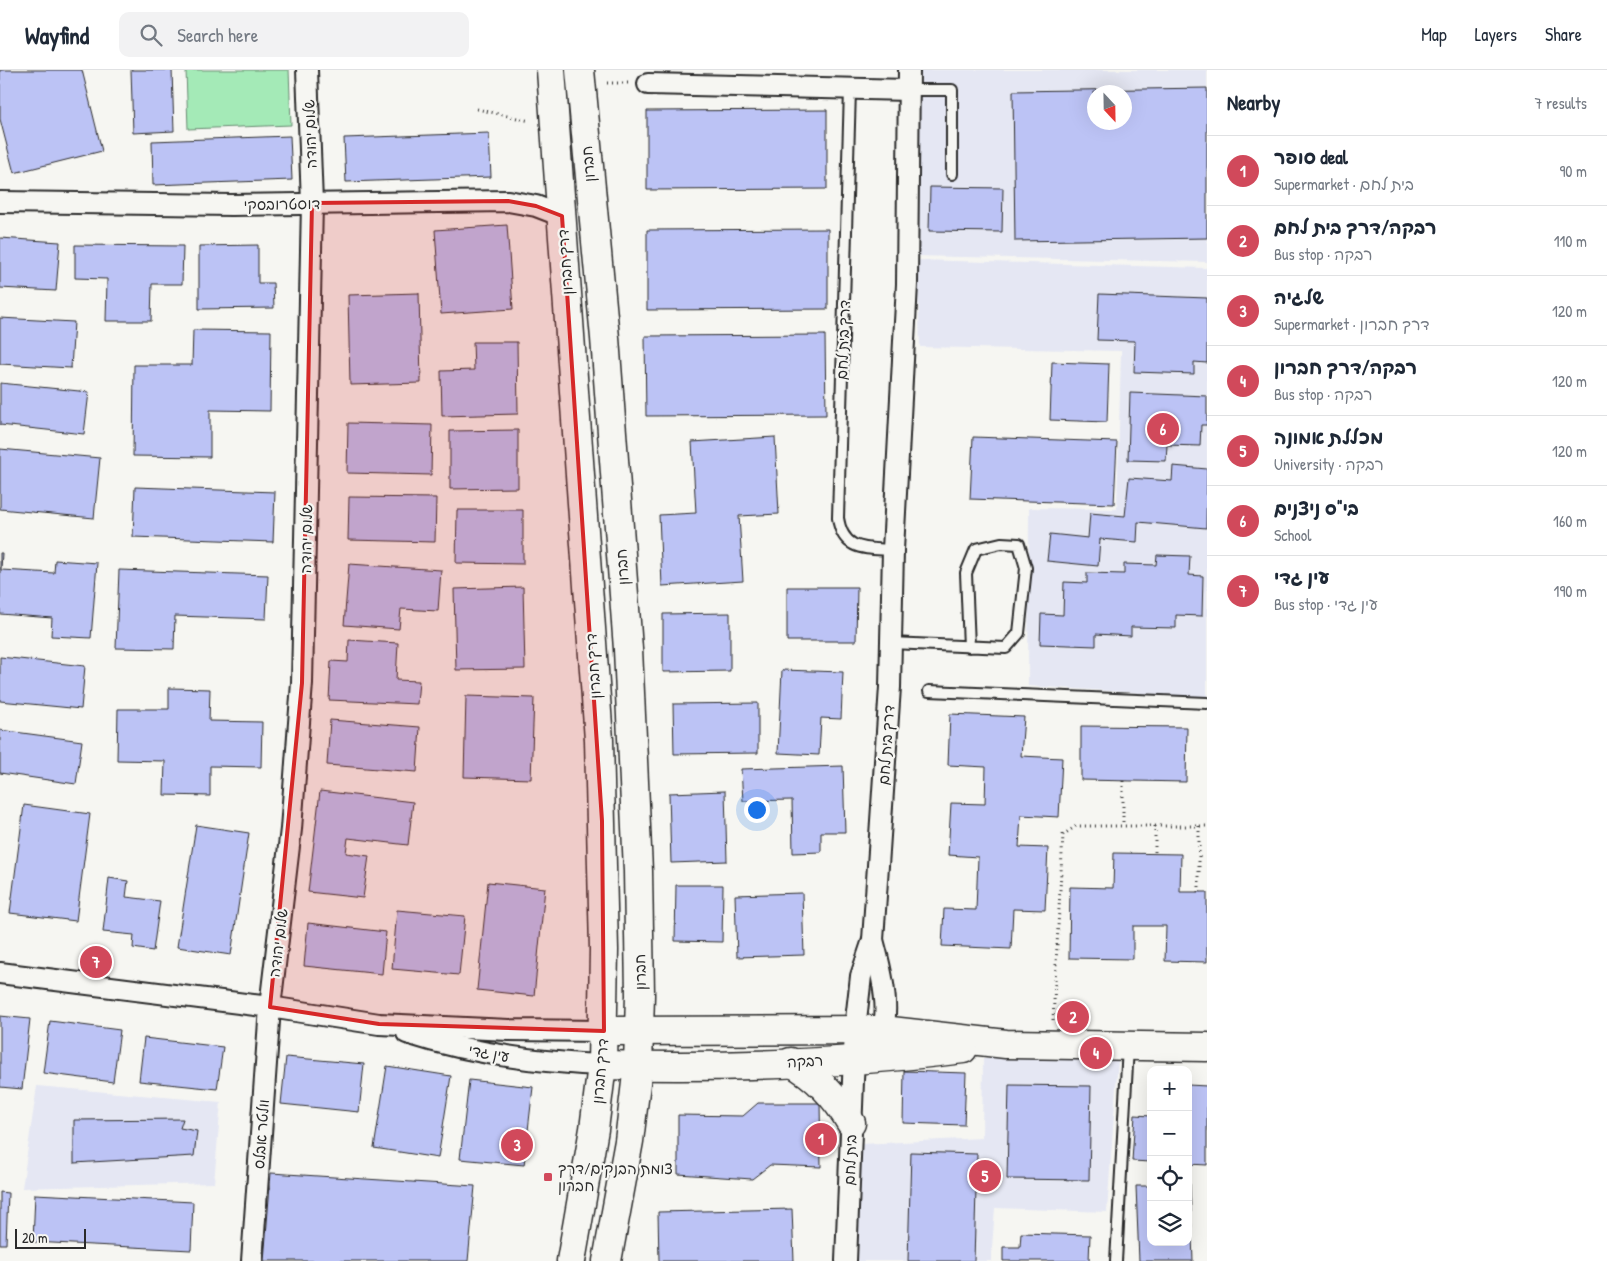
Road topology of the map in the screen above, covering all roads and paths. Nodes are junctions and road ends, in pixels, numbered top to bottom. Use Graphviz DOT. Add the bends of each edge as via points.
graph roads {
  1 [pos="307,70"];
  2 [pos="551,70"];
  3 [pos="580,76"];
  4 [pos="909,80"];
  5 [pos="648,84"];
  6 [pos="850,89"];
  7 [pos="477,109"];
  8 [pos="555,126"];
  9 [pos="952,174"];
  10 [pos="0,202"];
  11 [pos="312,203"];
  12 [pos="562,216"];
  13 [pos="893,550"];
  14 [pos="891,643"];
  15 [pos="969,647"];
  16 [pos="929,690"];
  17 [pos="1207,703"];
  18 [pos="1123,781"];
  19 [pos="1123,825"];
  20 [pos="1155,826"];
  21 [pos="1198,826"];
  22 [pos="1207,826"];
  23 [pos="1155,853"];
  24 [pos="1199,892"];
  25 [pos="874,940"];
  26 [pos="0,973"];
  27 [pos="270,1007"];
  28 [pos="379,1024"];
  29 [pos="855,1029"];
  30 [pos="882,1030"];
  31 [pos="604,1031"];
  32 [pos="640,1032"];
  33 [pos="1006,1044"];
  34 [pos="1052,1045"];
  35 [pos="1128,1047"];
  36 [pos="1207,1047"];
  37 [pos="854,1058"];
  38 [pos="791,1062"];
  39 [pos="602,1065"];
  40 [pos="638,1066"];
  41 [pos="851,1123"];
  42 [pos="252,1261"];
  43 [pos="571,1261"];
  44 [pos="607,1261"];
  45 [pos="846,1261"];
  46 [pos="1116,1261"];
  1 -- 11 [label="street, שלום יהודה"];
  2 -- 8 [label="main road, דרך חברון"];
  3 -- 5 [label="path"];
  3 -- 32 [label="main road, חברון" via="605,338 628,649 636,792"];
  4 -- 6 [label="street"];
  4 -- 9 [label="lane" via="952,90"];
  4 -- 13 [label="street, דרך בית לחם" via="907,284"];
  5 -- 6 [label="street"];
  6 -- 13 [label="lane, דרך בית לחם" via="838,518 843,534 852,545"];
  7 -- 8 [label="path"];
  8 -- 12 [label="main road, דרך חברון"];
  10 -- 11 [label="street, דוסטרובסקי"];
  11 -- 12 [label="street, דוסטרובסקי" via="508,201 536,206"];
  11 -- 27 [label="street, שלום יהודה" via="302,683 291,829"];
  12 -- 31 [label="main road, דרך חברון" via="598,740"];
  13 -- 14 [label="street, דרך בית לחם"];
  14 -- 15 [label="lane"];
  14 -- 25 [label="street, דרך בית לחם"];
  15 -- 15 [label="lane" via="1006,648 1020,633 1026,568 1019,544 1001,543 976,549 966,573"];
  16 -- 17 [label="lane"];
  18 -- 19 [label="path"];
  19 -- 20 [label="path"];
  19 -- 34 [label="path" via="1076,826 1063,835"];
  20 -- 21 [label="path"];
  20 -- 23 [label="path"];
  21 -- 22 [label="path"];
  21 -- 24 [label="path"];
  25 -- 29 [label="street, דרך בית לחם" via="861,976"];
  25 -- 30 [label="street, דרך בית לחם" via="885,996"];
  26 -- 27 [label="street, עין גדי"];
  27 -- 28 [label="street, עין גדי"];
  27 -- 42 [label="street, וולטר אבלס"];
  28 -- 31 [label="street, עין גדי"];
  28 -- 39 [label="street, עין גדי" via="455,1048 502,1057"];
  29 -- 30 [label="main road, רבקה"];
  29 -- 32 [label="main road, רבקה"];
  29 -- 37 [label="street, דרך בית לחם"];
  30 -- 33 [label="main road, רבקה"];
  30 -- 37 [label="street"];
  31 -- 32 [label="main road, רבקה"];
  31 -- 39 [label="main road, דרך חברון"];
  32 -- 40 [label="main road, חברון"];
  33 -- 34 [label="main road, רבקה"];
  33 -- 37 [label="main road, רבקה"];
  34 -- 35 [label="main road, רבקה"];
  35 -- 36 [label="main road, רבקה"];
  35 -- 46 [label="lane"];
  37 -- 38 [label="main road, רבקה"];
  37 -- 41 [label="street, בית לחם"];
  38 -- 40 [label="main road, רבקה"];
  38 -- 41 [label="main road" via="822,1083"];
  39 -- 40 [label="main road, רבקה"];
  39 -- 43 [label="main road, דרך חברון"];
  40 -- 44 [label="main road" via="629,1141"];
  41 -- 45 [label="street, בית לחם"];
}
